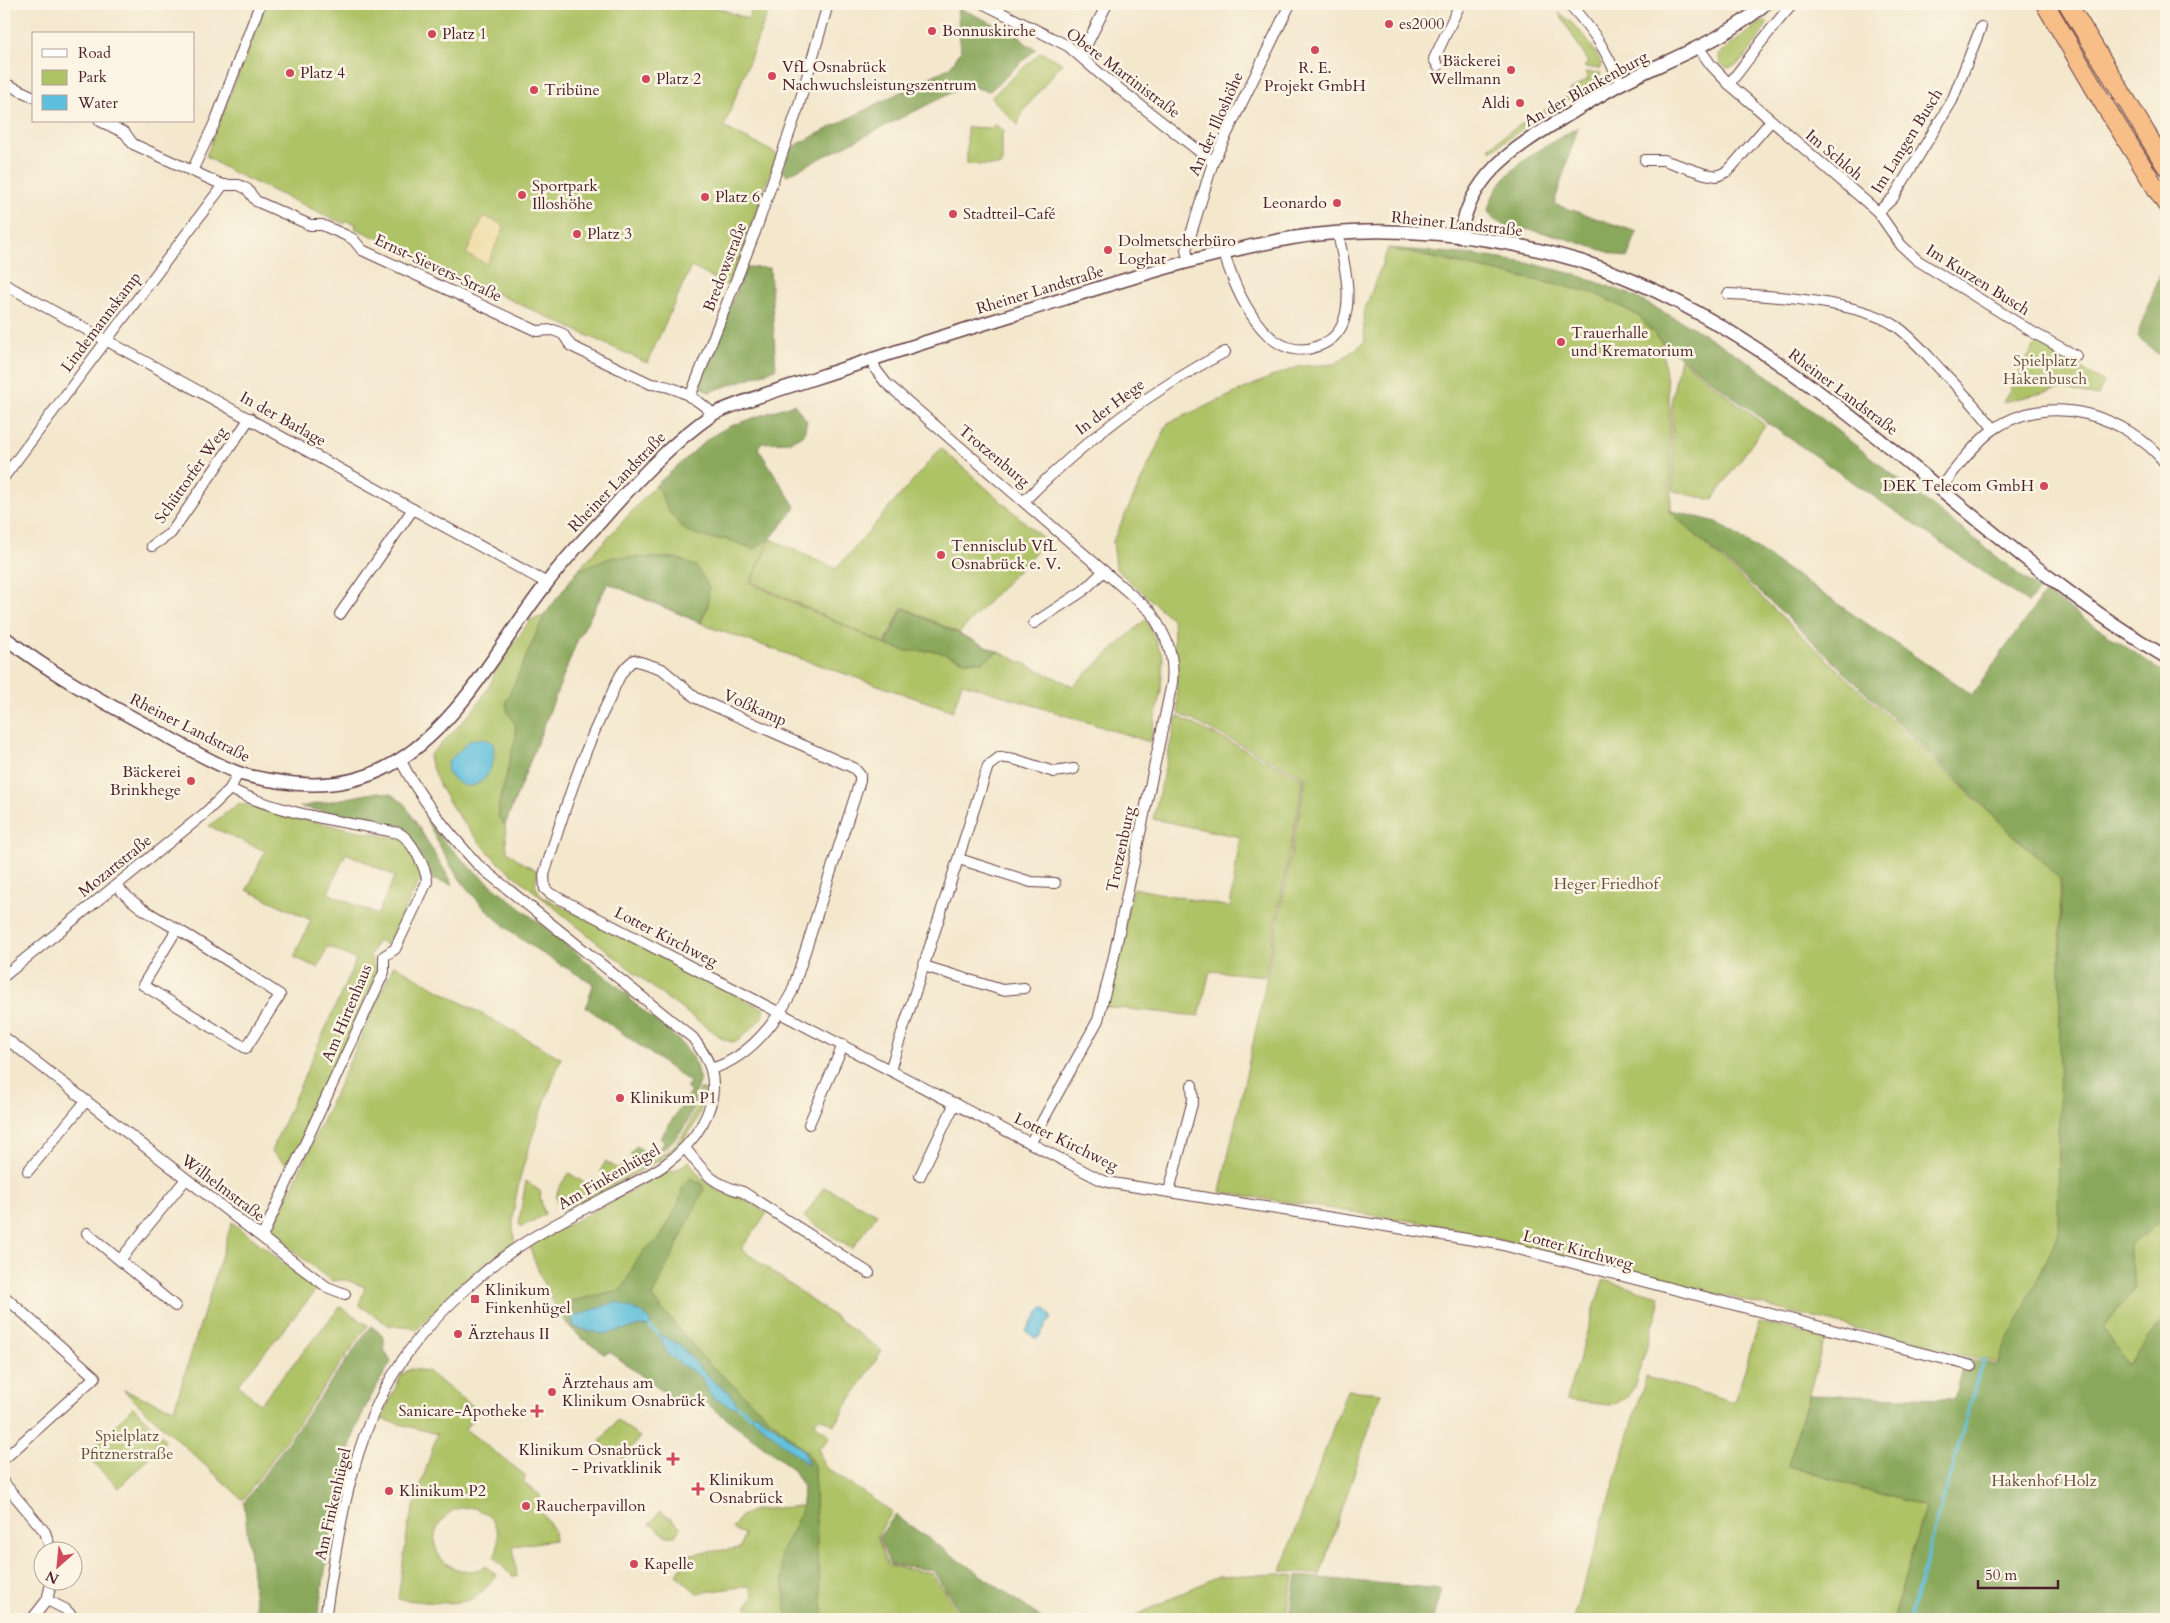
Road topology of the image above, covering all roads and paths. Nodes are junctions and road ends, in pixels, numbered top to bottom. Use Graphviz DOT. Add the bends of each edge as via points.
graph roads {
  1 [pos="260,4"];
  2 [pos="828,4"];
  3 [pos="984,4"];
  4 [pos="1107,4"];
  5 [pos="1290,4"];
  6 [pos="1460,4"];
  7 [pos="1568,4"];
  8 [pos="1765,4"];
  9 [pos="1793,4"];
  10 [pos="2045,4"];
  11 [pos="2068,4"];
  12 [pos="1981,27"];
  13 [pos="1698,48"];
  14 [pos="1082,56"];
  15 [pos="1438,66"];
  16 [pos="4,83"];
  17 [pos="1621,84"];
  18 [pos="1729,84"];
  19 [pos="32,96"];
  20 [pos="1771,121"];
  21 [pos="102,122"];
  22 [pos="1645,160"];
  23 [pos="1213,162"];
  24 [pos="2166,166"];
  25 [pos="192,171"];
  26 [pos="223,185"];
  27 [pos="2166,204"];
  28 [pos="1878,212"];
  29 [pos="1338,233"];
  30 [pos="1460,237"];
  31 [pos="1224,253"];
  32 [pos="1189,262"];
  33 [pos="4,284"];
  34 [pos="1728,294"];
  35 [pos="106,340"];
  36 [pos="1226,352"];
  37 [pos="2076,356"];
  38 [pos="872,358"];
  39 [pos="690,397"];
  40 [pos="713,414"];
  41 [pos="250,418"];
  42 [pos="1994,429"];
  43 [pos="2166,464"];
  44 [pos="4,477"];
  45 [pos="1941,489"];
  46 [pos="1024,501"];
  47 [pos="412,509"];
  48 [pos="152,546"];
  49 [pos="1104,571"];
  50 [pos="547,583"];
  51 [pos="340,614"];
  52 [pos="1034,623"];
  53 [pos="4,636"];
  54 [pos="2166,657"];
  55 [pos="401,761"];
  56 [pos="1074,769"];
  57 [pos="238,773"];
  58 [pos="230,789"];
  59 [pos="959,859"];
  60 [pos="543,881"];
  61 [pos="1055,882"];
  62 [pos="116,885"];
  63 [pos="177,929"];
  64 [pos="924,966"];
  65 [pos="4,976"];
  66 [pos="1024,988"];
  67 [pos="781,1013"];
  68 [pos="4,1037"];
  69 [pos="843,1045"];
  70 [pos="711,1069"];
  71 [pos="890,1070"];
  72 [pos="1192,1085"];
  73 [pos="86,1101"];
  74 [pos="954,1103"];
  75 [pos="809,1124"];
  76 [pos="1031,1142"];
  77 [pos="686,1148"];
  78 [pos="28,1171"];
  79 [pos="920,1176"];
  80 [pos="186,1179"];
  81 [pos="1169,1191"];
  82 [pos="86,1233"];
  83 [pos="262,1237"];
  84 [pos="120,1260"];
  85 [pos="869,1273"];
  86 [pos="345,1294"];
  87 [pos="4,1296"];
  88 [pos="175,1306"];
  89 [pos="1972,1366"];
  90 [pos="4,1459"];
  91 [pos="4,1483"];
  92 [pos="48,1540"];
  93 [pos="50,1590"];
  94 [pos="47,1600"];
  95 [pos="32,1619"];
  96 [pos="75,1619"];
  97 [pos="325,1619"];
  1 -- 25 [label="street" via="216,120"];
  2 -- 39 [label="street, Bredowstraße" via="798,108 758,223"];
  3 -- 14 [label="street, Obere Martinistraße"];
  4 -- 14 [label="street"];
  5 -- 23 [label="street, An der Illoshöhe"];
  6 -- 15 [label="street" via="1434,59"];
  7 -- 17 [label="street" via="1589,25 1605,49"];
  8 -- 13 [label="street, An der Blankenburg" via="1729,31"];
  9 -- 18 [label="street" via="1773,24"];
  10 -- 27 [label="highway"];
  11 -- 24 [label="highway"];
  12 -- 28 [label="street, Im Langen Busch" via="1952,101 1893,198"];
  13 -- 17 [label="street, An der Blankenburg"];
  13 -- 18 [label="street, Im Schloh"];
  14 -- 23 [label="street, Obere Martinistraße" via="1099,73"];
  16 -- 19 [label="street"];
  17 -- 30 [label="street, An der Blankenburg" via="1533,136 1496,165 1478,186 1467,207"];
  18 -- 20 [label="street, Im Schloh"];
  20 -- 22 [label="street" via="1728,170 1717,176 1663,160"];
  20 -- 28 [label="street, Im Schloh"];
  21 -- 25 [label="street, Ernst-Sievers-Straße" via="125,133 133,144"];
  23 -- 32 [label="street, An der Illoshöhe" via="1186,250"];
  25 -- 26 [label="street, Ernst-Sievers-Straße"];
  26 -- 35 [label="street, Lindemannskamp"];
  26 -- 39 [label="street, Ernst-Sievers-Straße" via="239,185 256,201 310,225 322,225 353,239 362,250 537,331 553,330 563,334 571,346 651,384 662,384"];
  28 -- 37 [label="street, Im Kurzen Busch" via="1901,245 1917,260"];
  29 -- 30 [label="street, Rheiner Landstraße" via="1410,232"];
  29 -- 31 [label="street, Rheiner Landstraße" via="1294,238"];
  29 -- 31 [label="street" via="1347,294 1346,314 1337,334 1314,348 1283,346 1272,340 1235,283"];
  30 -- 45 [label="street, Rheiner Landstraße" via="1532,248 1583,262 1672,300 1737,336 1787,369"];
  31 -- 32 [label="street, Rheiner Landstraße"];
  32 -- 38 [label="street, Rheiner Landstraße"];
  33 -- 35 [label="street, In der Barlage"];
  34 -- 42 [label="street" via="1827,304 1874,315 1896,326 1914,341"];
  35 -- 41 [label="street, In der Barlage"];
  35 -- 44 [label="street, Lindemannskamp"];
  36 -- 46 [label="street, In der Hege" via="1169,383 1118,418 1062,463"];
  38 -- 40 [label="street, Rheiner Landstraße"];
  38 -- 46 [label="street, Trotzenburg" via="886,383"];
  39 -- 40 [label="street, Ernst-Sievers-Straße"];
  40 -- 50 [label="street, Rheiner Landstraße" via="641,476"];
  41 -- 47 [label="street, In der Barlage"];
  41 -- 48 [label="street, Schüttorfer Weg" via="171,533"];
  42 -- 43 [label="street" via="2016,418 2044,411 2067,410 2098,416 2141,439"];
  42 -- 45 [label="street" via="1957,467"];
  45 -- 54 [label="street, Rheiner Landstraße" via="2089,606"];
  46 -- 49 [label="street, Trotzenburg"];
  47 -- 50 [label="street, In der Barlage"];
  47 -- 51 [label="street"];
  49 -- 52 [label="street" via="1084,591"];
  49 -- 76 [label="street, Trotzenburg" via="1150,611 1166,636 1174,665 1172,683 1098,1020"];
  50 -- 55 [label="street, Rheiner Landstraße" via="466,697 447,720"];
  53 -- 57 [label="street, Rheiner Landstraße" via="79,689"];
  55 -- 57 [label="street, Rheiner Landstraße" via="357,779 316,785 290,784"];
  55 -- 70 [label="street, Am Finkenhügel" via="451,835 478,865 693,1038"];
  56 -- 59 [label="street" via="1054,772 1000,757 988,766"];
  57 -- 58 [label="street, Mozartstraße"];
  58 -- 62 [label="street, Mozartstraße"];
  58 -- 83 [label="street, Am Hirtenhaus" via="253,800 297,813 399,833 406,837 427,875 427,882 395,949 384,956 384,972"];
  59 -- 61 [label="street" via="1031,882"];
  59 -- 64 [label="street"];
  60 -- 67 [label="street, Lotter Kirchweg" via="551,894"];
  60 -- 67 [label="street, Voßkamp" via="574,778 626,665 634,660 662,670 696,698 854,768 860,775 860,781 792,992"];
  62 -- 63 [label="street" via="127,899"];
  62 -- 65 [label="street, Mozartstraße"];
  63 -- 63 [label="street" via="280,995 246,1048 143,985"];
  64 -- 66 [label="street" via="1002,990"];
  64 -- 71 [label="street"];
  67 -- 69 [label="street, Lotter Kirchweg"];
  67 -- 70 [label="street" via="738,1058"];
  68 -- 73 [label="street, Wilhelmstraße"];
  69 -- 71 [label="street, Lotter Kirchweg"];
  69 -- 75 [label="street"];
  70 -- 77 [label="street, Am Finkenhügel" via="714,1084 708,1111"];
  71 -- 74 [label="street, Lotter Kirchweg"];
  72 -- 81 [label="street" via="1193,1100"];
  73 -- 78 [label="street"];
  73 -- 80 [label="street, Wilhelmstraße"];
  74 -- 76 [label="street, Lotter Kirchweg"];
  74 -- 79 [label="street"];
  76 -- 81 [label="street, Lotter Kirchweg" via="1100,1180"];
  77 -- 85 [label="street" via="708,1177 743,1192"];
  77 -- 97 [label="street, Am Finkenhügel" via="663,1167 521,1245 492,1265 420,1336 385,1389 359,1452"];
  80 -- 83 [label="street, Wilhelmstraße"];
  80 -- 84 [label="street"];
  81 -- 89 [label="street, Lotter Kirchweg" via="1499,1244"];
  82 -- 84 [label="street"];
  83 -- 86 [label="street, Wilhelmstraße" via="327,1287"];
  84 -- 88 [label="street"];
  87 -- 90 [label="street" via="95,1377"];
  91 -- 92 [label="street" via="45,1532"];
  93 -- 94 [label="street"];
  94 -- 95 [label="street"];
  94 -- 96 [label="street" via="65,1609"];
}
